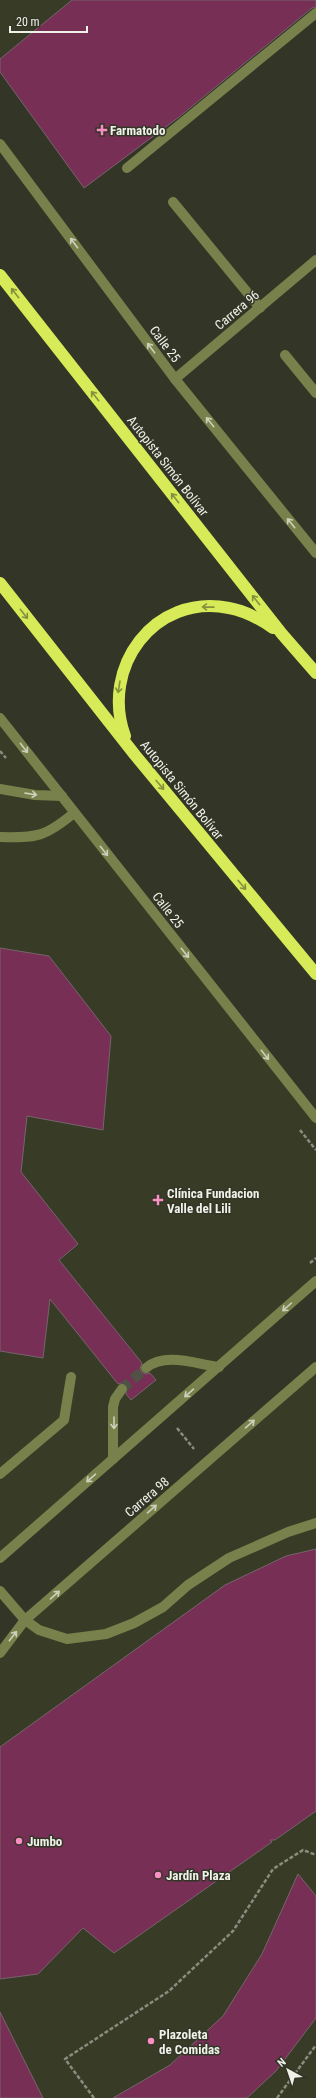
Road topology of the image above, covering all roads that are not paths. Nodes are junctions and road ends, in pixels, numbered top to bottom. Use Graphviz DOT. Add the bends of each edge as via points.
graph roads {
  1 [pos="316,13"];
  2 [pos="0,144"];
  3 [pos="127,168"];
  4 [pos="173,202"];
  5 [pos="316,260"];
  6 [pos="0,275"];
  7 [pos="260,308"];
  8 [pos="285,355"];
  9 [pos="175,379"];
  10 [pos="316,393"];
  11 [pos="316,553"];
  12 [pos="0,583"];
  13 [pos="282,634"];
  14 [pos="316,674"];
  15 [pos="0,718"];
  16 [pos="135,755"];
  17 [pos="0,789"];
  18 [pos="62,796"];
  19 [pos="74,813"];
  20 [pos="0,837"];
  21 [pos="316,974"];
  22 [pos="316,1118"];
  23 [pos="316,1281"];
  24 [pos="219,1367"];
  25 [pos="316,1367"];
  26 [pos="146,1368"];
  27 [pos="71,1377"];
  28 [pos="122,1389"];
  29 [pos="113,1459"];
  30 [pos="0,1474"];
  31 [pos="316,1523"];
  32 [pos="0,1558"];
  33 [pos="0,1591"];
  34 [pos="25,1620"];
  35 [pos="0,1652"];
  1 -- 3 [label="street"];
  9 -- 2 [label="street, Calle 25, one-way"];
  4 -- 7 [label="street"];
  5 -- 7 [label="street, Carrera 96"];
  13 -- 6 [label="highway, Autopista Simón Bolívar, one-way"];
  7 -- 9 [label="street, Carrera 96"];
  8 -- 10 [label="street"];
  11 -- 9 [label="street, Calle 25, one-way"];
  12 -- 16 [label="highway, Autopista Simón Bolívar, one-way"];
  13 -- 14 [label="highway, Autopista Simón Bolívar"];
  13 -- 16 [label="highway, one-way" via="255,616 229,608 202,606 184,610 153,627 140,639 130,654 122,670 118,687 120,723"];
  15 -- 18 [label="street, Calle 25, one-way"];
  16 -- 21 [label="highway, Autopista Simón Bolívar, one-way"];
  17 -- 18 [label="street, one-way"];
  18 -- 19 [label="street, Calle 25"];
  19 -- 20 [label="street" via="60,825 39,836"];
  19 -- 22 [label="street, Calle 25, one-way"];
  23 -- 24 [label="street, one-way"];
  24 -- 26 [label="street" via="159,1360"];
  24 -- 29 [label="street, one-way"];
  34 -- 25 [label="street, Carrera 98, one-way"];
  27 -- 30 [label="street" via="64,1420"];
  28 -- 29 [label="street, one-way" via="115,1399"];
  29 -- 32 [label="street, one-way"];
  31 -- 34 [label="street" via="288,1532 229,1558 188,1585 163,1607 134,1623 106,1634 67,1639 39,1630"];
  33 -- 34 [label="street"];
  35 -- 34 [label="street, Carrera 98, one-way"];
}
